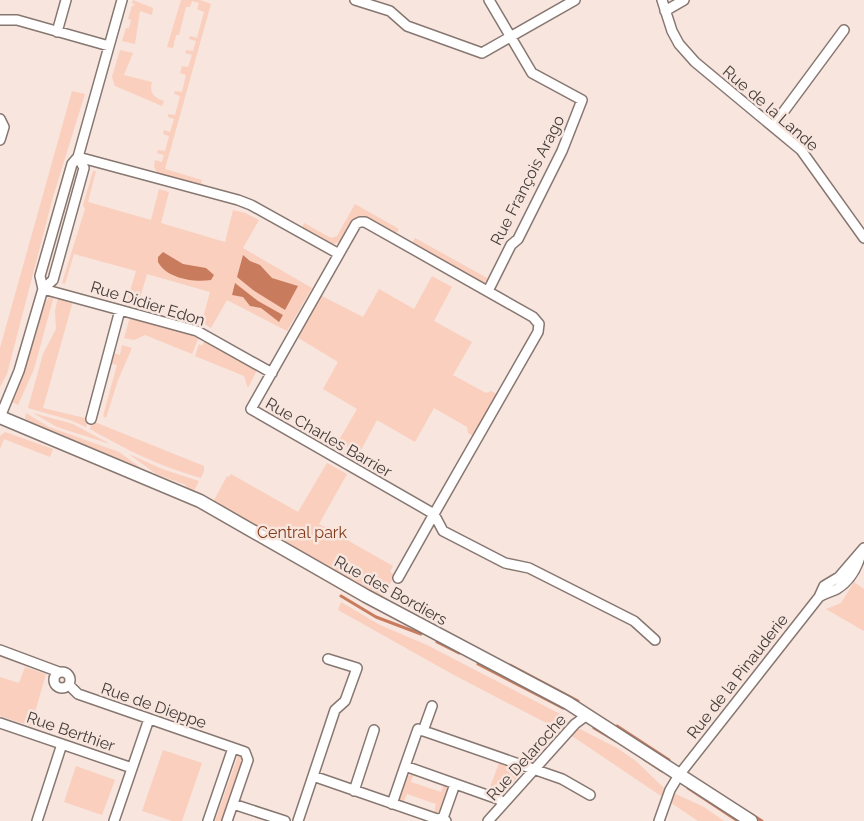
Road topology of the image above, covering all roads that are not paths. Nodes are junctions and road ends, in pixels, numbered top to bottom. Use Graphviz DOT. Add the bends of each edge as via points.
graph roads {
  1 [pos="66,0"];
  2 [pos="122,0"];
  3 [pos="355,0"];
  4 [pos="489,0"];
  5 [pos="574,0"];
  6 [pos="662,0"];
  7 [pos="684,0"];
  8 [pos="665,11"];
  9 [pos="0,20"];
  10 [pos="844,30"];
  11 [pos="57,32"];
  12 [pos="510,36"];
  13 [pos="109,46"];
  14 [pos="0,119"];
  15 [pos="773,126"];
  16 [pos="0,140"];
  17 [pos="78,157"];
  18 [pos="863,234"];
  19 [pos="339,254"];
  20 [pos="43,289"];
  21 [pos="488,291"];
  22 [pos="120,310"];
  23 [pos="272,373"];
  24 [pos="0,417"];
  25 [pos="91,419"];
  26 [pos="434,514"];
  27 [pos="862,551"];
  28 [pos="398,578"];
  29 [pos="656,640"];
  30 [pos="0,650"];
  31 [pos="328,659"];
  32 [pos="432,706"];
  33 [pos="587,715"];
  34 [pos="149,719"];
  35 [pos="0,723"];
  36 [pos="374,730"];
  37 [pos="423,731"];
  38 [pos="62,744"];
  39 [pos="233,748"];
  40 [pos="405,766"];
  41 [pos="132,768"];
  42 [pos="534,770"];
  43 [pos="679,775"];
  44 [pos="313,776"];
  45 [pos="455,784"];
  46 [pos="354,791"];
  47 [pos="590,795"];
  48 [pos="504,803"];
  49 [pos="233,804"];
  50 [pos="392,804"];
  51 [pos="444,820"];
  52 [pos="37,821"];
  53 [pos="114,821"];
  54 [pos="208,821"];
  55 [pos="227,821"];
  56 [pos="285,821"];
  57 [pos="298,821"];
  58 [pos="488,821"];
  59 [pos="659,821"];
  60 [pos="751,821"];
  1 -- 11 [label="street"];
  2 -- 13 [label="street"];
  3 -- 12 [label="street" via="390,11 407,26 482,53"];
  4 -- 12 [label="street"];
  5 -- 12 [label="street"];
  6 -- 8 [label="street, Rue de la Lande"];
  7 -- 8 [label="street"];
  8 -- 15 [label="street, Rue de la Lande" via="679,44 695,62"];
  9 -- 11 [label="street" via="17,20"];
  10 -- 15 [label="street"];
  11 -- 13 [label="street"];
  12 -- 21 [label="street, Rue François Arago" via="532,73 577,96 582,103 538,200"];
  13 -- 17 [label="street"];
  14 -- 16 [label="street" via="4,127"];
  15 -- 18 [label="street, Rue de la Lande" via="808,158"];
  17 -- 19 [label="street" via="252,205"];
  17 -- 20 [label="street" via="72,164 40,276"];
  19 -- 21 [label="street, Rue Charles Barrier" via="356,224 365,222"];
  19 -- 23 [label="street, Rue Charles Barrier"];
  20 -- 22 [label="street, Rue Didier Edon"];
  20 -- 24 [label="street" via="19,371"];
  21 -- 26 [label="street, Rue Charles Barrier" via="533,317 538,332"];
  22 -- 23 [label="street, Rue Didier Edon" via="196,331"];
  22 -- 25 [label="street"];
  23 -- 26 [label="street, Rue Charles Barrier" via="251,409"];
  24 -- 33 [label="street, Rue des Bordiers" via="200,501"];
  26 -- 28 [label="street"];
  26 -- 29 [label="street" via="443,531 505,563 529,568 634,621"];
  27 -- 43 [label="street, Rue de la Pinauderie" via="839,577 824,586"];
  30 -- 34 [label="street, Rue de Dieppe" via="64,672 78,694"];
  31 -- 44 [label="street" via="357,668 345,701 335,710"];
  32 -- 37 [label="street"];
  33 -- 42 [label="street, Rue Delaroche"];
  33 -- 43 [label="street, Rue des Bordiers"];
  34 -- 39 [label="street, Rue de Dieppe"];
  34 -- 41 [label="street"];
  35 -- 38 [label="street, Rue Berthier"];
  36 -- 46 [label="street"];
  37 -- 40 [label="street" via="418,729"];
  37 -- 42 [label="street"];
  38 -- 41 [label="street, Rue Berthier"];
  38 -- 52 [label="street"];
  39 -- 49 [label="street" via="245,752 248,760"];
  39 -- 54 [label="street"];
  40 -- 45 [label="street"];
  40 -- 50 [label="street"];
  41 -- 53 [label="street"];
  42 -- 47 [label="street" via="562,779"];
  42 -- 48 [label="street, Rue Delaroche"];
  43 -- 59 [label="street, Rue de la Pinauderie"];
  43 -- 60 [label="street, Rue des Bordiers"];
  44 -- 46 [label="street"];
  44 -- 57 [label="street"];
  45 -- 48 [label="street"];
  45 -- 51 [label="street"];
  46 -- 50 [label="street"];
  48 -- 58 [label="street, Rue Delaroche"];
  49 -- 55 [label="street"];
  49 -- 56 [label="street"];
  50 -- 51 [label="street"];
}
